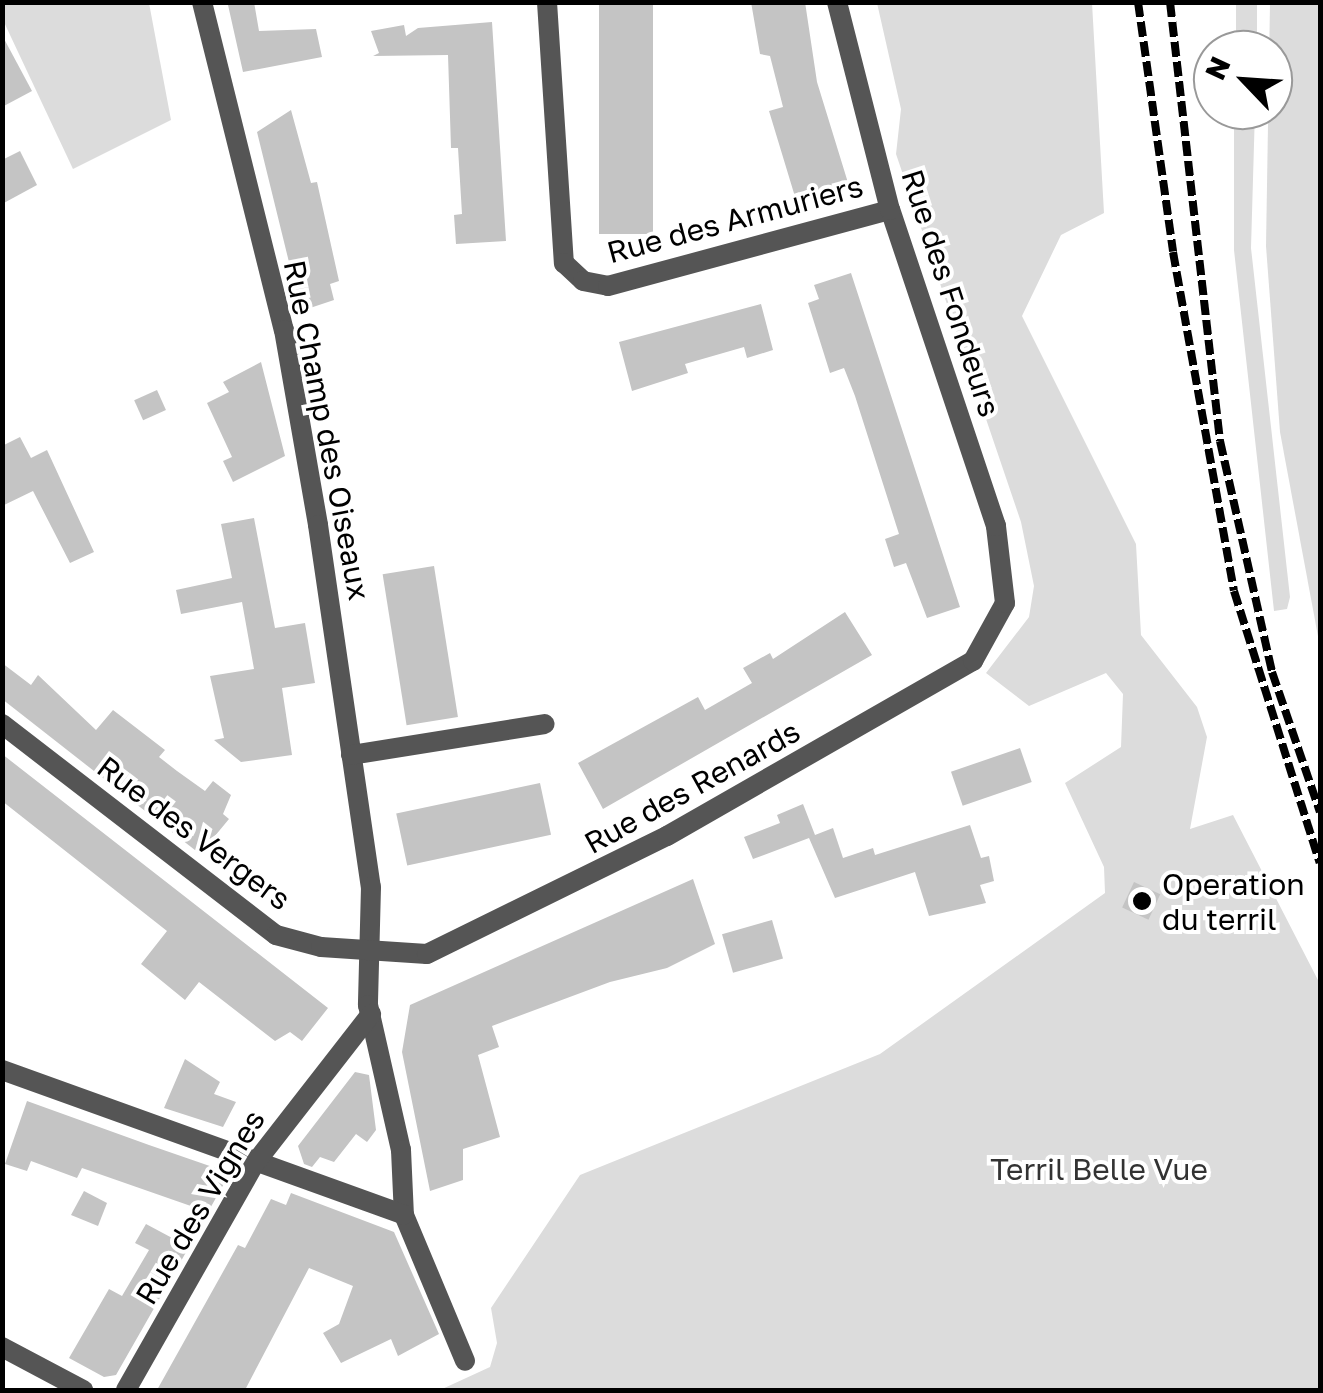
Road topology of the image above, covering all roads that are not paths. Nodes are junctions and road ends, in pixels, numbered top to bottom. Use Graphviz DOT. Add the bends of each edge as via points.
graph roads {
  1 [pos="202,2"];
  2 [pos="547,2"];
  3 [pos="838,2"];
  4 [pos="890,210"];
  5 [pos="1005,602"];
  6 [pos="2,724"];
  7 [pos="544,724"];
  8 [pos="351,755"];
  9 [pos="366,950"];
  10 [pos="371,1014"];
  11 [pos="2,1070"];
  12 [pos="256,1163"];
  13 [pos="404,1214"];
  14 [pos="2,1347"];
  15 [pos="466,1361"];
  16 [pos="82,1390"];
  17 [pos="126,1390"];
  1 -- 8 [label="street, Rue Champ des Oiseaux" via="284,330"];
  2 -- 4 [label="street, Rue des Armuriers" via="564,263 584,281 608,286"];
  3 -- 4 [label="street, Rue des Fondeurs"];
  4 -- 5 [label="street, Rue des Fondeurs" via="996,526"];
  5 -- 9 [label="street, Rue des Renards" via="974,661 667,836 427,954"];
  6 -- 9 [label="street, Rue des Vergers" via="276,936"];
  7 -- 8 [label="street"];
  8 -- 9 [label="street, Rue Champ des Oiseaux" via="371,887"];
  9 -- 10 [label="street, Rue Champ des Oiseaux"];
  10 -- 12 [label="street, Rue des Vignes"];
  10 -- 13 [label="street, Rue Champ des Oiseaux" via="401,1150"];
  11 -- 12 [label="street"];
  12 -- 13 [label="street"];
  12 -- 17 [label="street, Rue des Vignes"];
  13 -- 15 [label="street, Rue Champ des Oiseaux"];
  14 -- 16 [label="street"];
}
